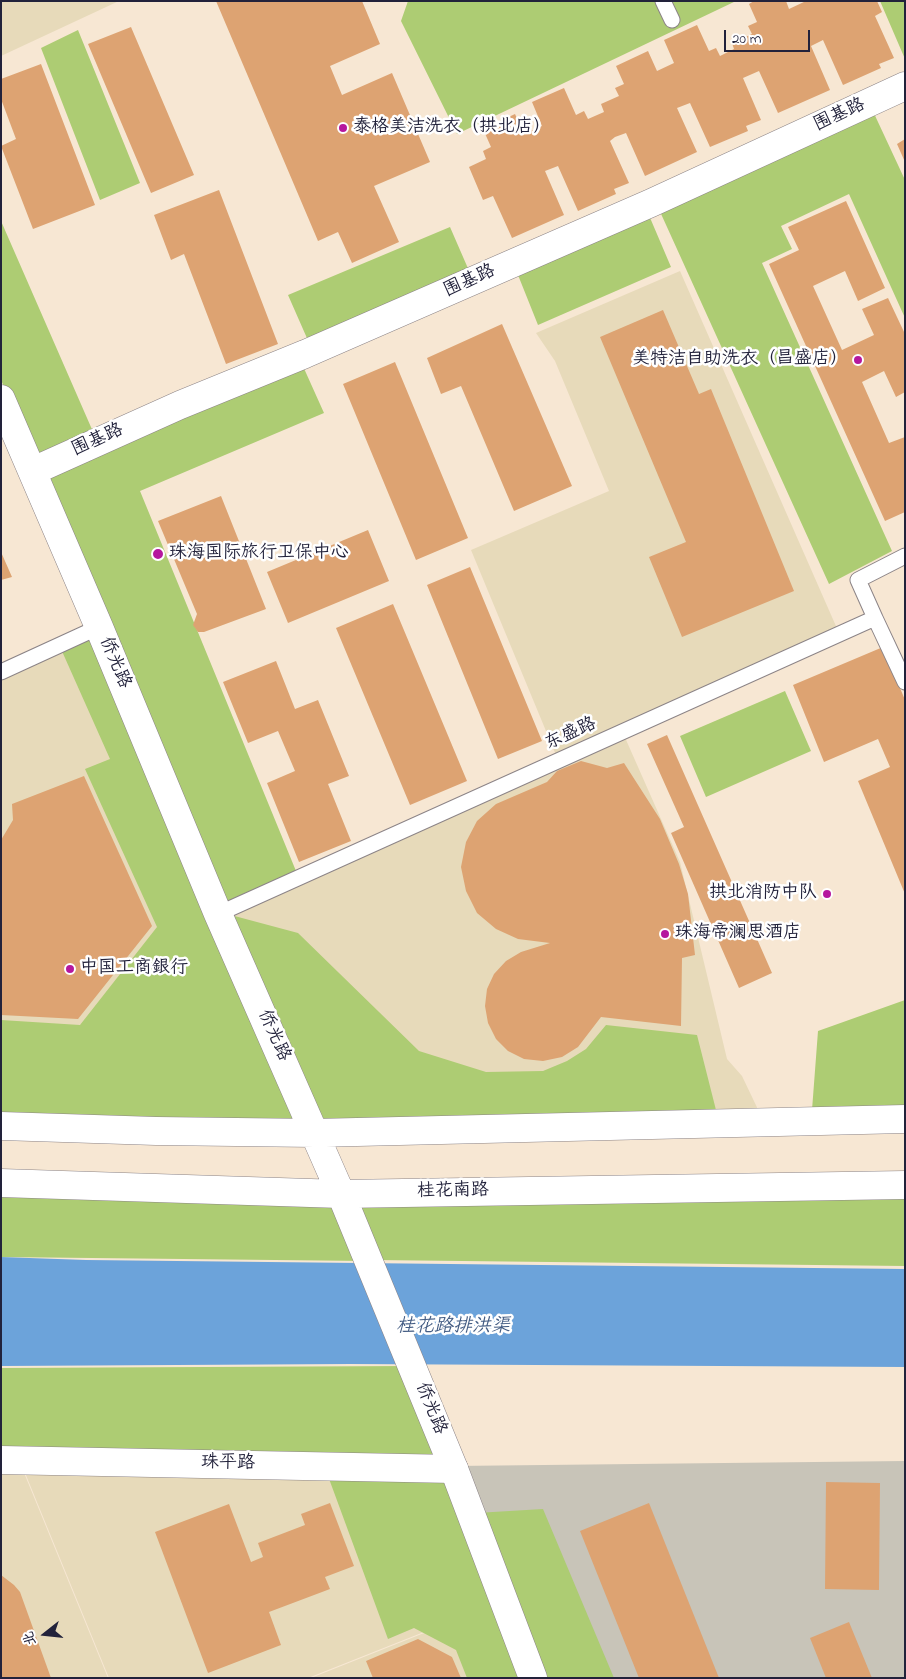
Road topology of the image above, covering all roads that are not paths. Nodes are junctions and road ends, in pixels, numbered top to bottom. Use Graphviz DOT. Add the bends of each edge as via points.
graph roads {
  1 [pos="663,1"];
  2 [pos="672,20"];
  3 [pos="905,86"];
  4 [pos="1,399"];
  5 [pos="33,471"];
  6 [pos="905,556"];
  7 [pos="875,618"];
  8 [pos="99,627"];
  9 [pos="1,672"];
  10 [pos="905,682"];
  11 [pos="218,914"];
  12 [pos="905,1119"];
  13 [pos="1,1126"];
  14 [pos="315,1132"];
  15 [pos="1,1183"];
  16 [pos="905,1185"];
  17 [pos="341,1194"];
  18 [pos="1,1460"];
  19 [pos="454,1469"];
  20 [pos="533,1678"];
  1 -- 2 [label="lane"];
  3 -- 5 [label="street, 围基路" via="642,207"];
  4 -- 5 [label="street, 侨光路"];
  5 -- 8 [label="street, 侨光路"];
  6 -- 7 [label="lane" via="858,580"];
  7 -- 10 [label="lane"];
  7 -- 11 [label="lane, 东盛路"];
  8 -- 9 [label="lane"];
  8 -- 11 [label="street, 侨光路"];
  11 -- 14 [label="street, 侨光路"];
  12 -- 14 [label="street"];
  13 -- 14 [label="street"];
  14 -- 17 [label="street, 侨光路"];
  15 -- 17 [label="street, 桂花南路"];
  16 -- 17 [label="street, 桂花南路"];
  17 -- 19 [label="street, 侨光路"];
  18 -- 19 [label="street, 珠平路"];
  19 -- 20 [label="street, 侨光路"];
}
